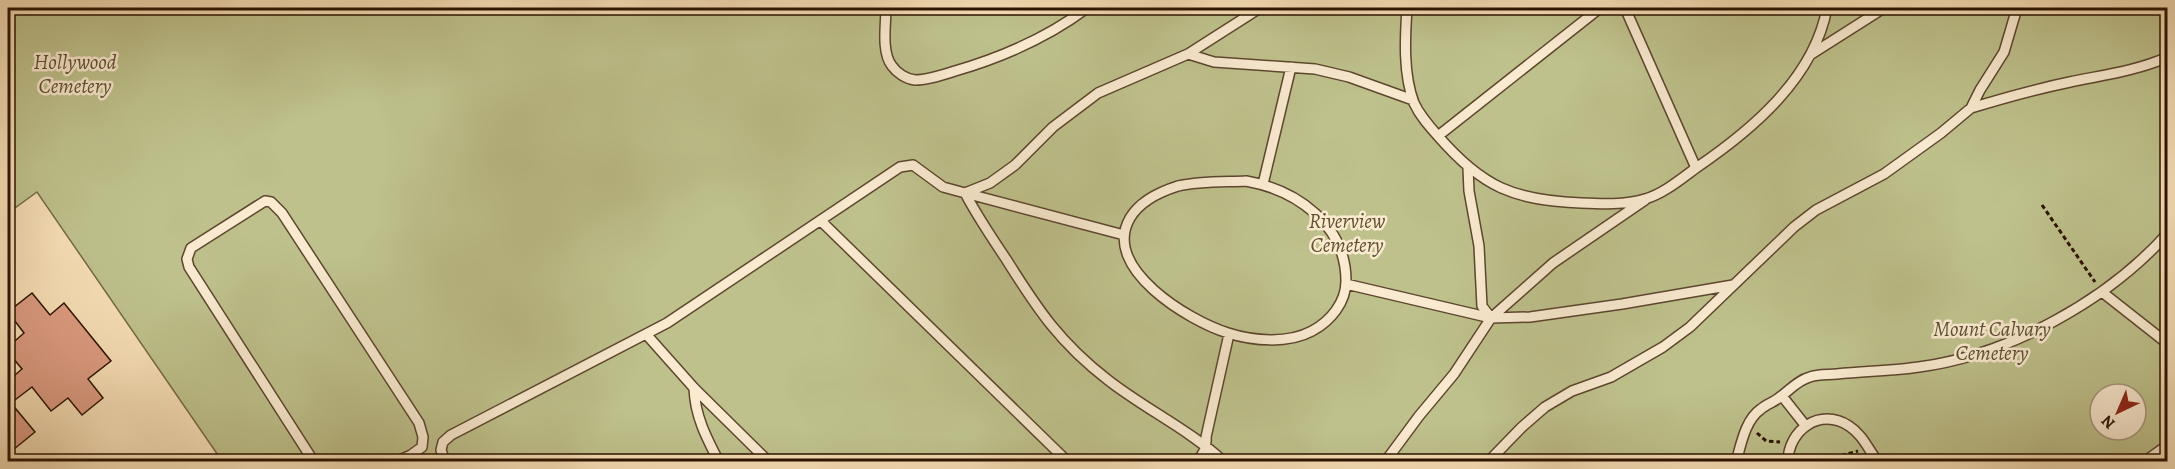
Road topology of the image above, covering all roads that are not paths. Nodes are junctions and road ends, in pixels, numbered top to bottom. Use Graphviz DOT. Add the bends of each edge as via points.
graph roads {
  1 [pos="886,8"];
  2 [pos="1087,8"];
  3 [pos="1260,8"];
  4 [pos="1407,8"];
  5 [pos="1600,8"];
  6 [pos="1625,8"];
  7 [pos="1827,8"];
  8 [pos="1884,8"];
  9 [pos="2017,8"];
  10 [pos="1188,54"];
  11 [pos="1810,55"];
  12 [pos="2168,57"];
  13 [pos="1291,67"];
  14 [pos="1413,100"];
  15 [pos="1971,108"];
  16 [pos="1438,136"];
  17 [pos="1468,168"];
  18 [pos="1696,168"];
  19 [pos="1263,184"];
  20 [pos="965,193"];
  21 [pos="1646,199"];
  22 [pos="821,221"];
  23 [pos="2168,233"];
  24 [pos="1124,235"];
  25 [pos="1346,284"];
  26 [pos="1734,284"];
  27 [pos="2102,292"];
  28 [pos="1491,318"];
  29 [pos="646,334"];
  30 [pos="1229,334"];
  31 [pos="2168,345"];
  32 [pos="694,388"];
  33 [pos="1782,396"];
  34 [pos="1805,425"];
  35 [pos="2168,445"];
  36 [pos="1207,446"];
  37 [pos="422,447"];
  38 [pos="441,450"];
  39 [pos="1876,459"];
  40 [pos="314,462"];
  41 [pos="395,462"];
  42 [pos="445,462"];
  43 [pos="719,462"];
  44 [pos="769,462"];
  45 [pos="1068,462"];
  46 [pos="1196,462"];
  47 [pos="1224,462"];
  48 [pos="1385,462"];
  49 [pos="1488,462"];
  50 [pos="1736,462"];
  51 [pos="1788,462"];
  52 [pos="2144,462"];
  1 -- 2 [label="lane" via="888,59 898,72 916,80 1005,55"];
  3 -- 10 [label="lane"];
  4 -- 14 [label="lane" via="1405,49"];
  5 -- 16 [label="lane"];
  6 -- 18 [label="lane"];
  7 -- 11 [label="lane"];
  8 -- 11 [label="lane"];
  9 -- 15 [label="lane" via="2004,52"];
  10 -- 13 [label="lane" via="1214,62"];
  10 -- 20 [label="lane" via="1098,93 1053,127 1015,165 990,183"];
  11 -- 18 [label="lane" via="1748,129"];
  12 -- 15 [label="lane" via="2123,73 2033,90"];
  13 -- 14 [label="lane" via="1349,77"];
  13 -- 19 [label="lane"];
  14 -- 16 [label="lane"];
  15 -- 26 [label="lane" via="1884,174 1816,210"];
  16 -- 17 [label="lane"];
  17 -- 21 [label="lane" via="1498,188 1538,201 1604,204"];
  17 -- 28 [label="lane" via="1479,246 1482,306"];
  18 -- 21 [label="lane"];
  19 -- 24 [label="lane" via="1192,184 1166,190 1138,208"];
  19 -- 25 [label="lane" via="1292,197 1324,222 1343,252"];
  20 -- 22 [label="lane" via="943,187 913,165 900,167"];
  20 -- 24 [label="lane"];
  20 -- 36 [label="lane" via="1040,312 1069,347 1138,402"];
  21 -- 28 [label="lane" via="1553,263"];
  22 -- 29 [label="lane"];
  22 -- 45 [label="lane"];
  23 -- 27 [label="lane"];
  24 -- 30 [label="lane" via="1129,260 1154,290"];
  25 -- 28 [label="lane"];
  25 -- 30 [label="lane" via="1334,313 1312,332 1271,340"];
  26 -- 28 [label="lane" via="1530,317"];
  26 -- 49 [label="lane" via="1663,347 1611,378 1572,391 1545,407"];
  27 -- 31 [label="lane"];
  27 -- 33 [label="lane" via="2047,325 1971,356 1893,371 1810,377"];
  28 -- 48 [label="lane" via="1454,374"];
  29 -- 32 [label="lane"];
  29 -- 38 [label="lane" via="452,435 443,442"];
  30 -- 36 [label="lane"];
  32 -- 43 [label="lane" via="700,425"];
  32 -- 44 [label="lane"];
  33 -- 34 [label="lane"];
  33 -- 50 [label="lane" via="1760,409 1750,421"];
  34 -- 39 [label="lane" via="1824,419 1838,420 1864,439"];
  34 -- 51 [label="lane" via="1793,439"];
  35 -- 52 [label="lane"];
  36 -- 46 [label="lane"];
  36 -- 47 [label="lane"];
  37 -- 38 [label="lane"];
  37 -- 40 [label="lane" via="423,437 412,413 282,213 272,202 265,201 191,248 186,259"];
  37 -- 41 [label="lane"];
  38 -- 42 [label="lane"];
}
